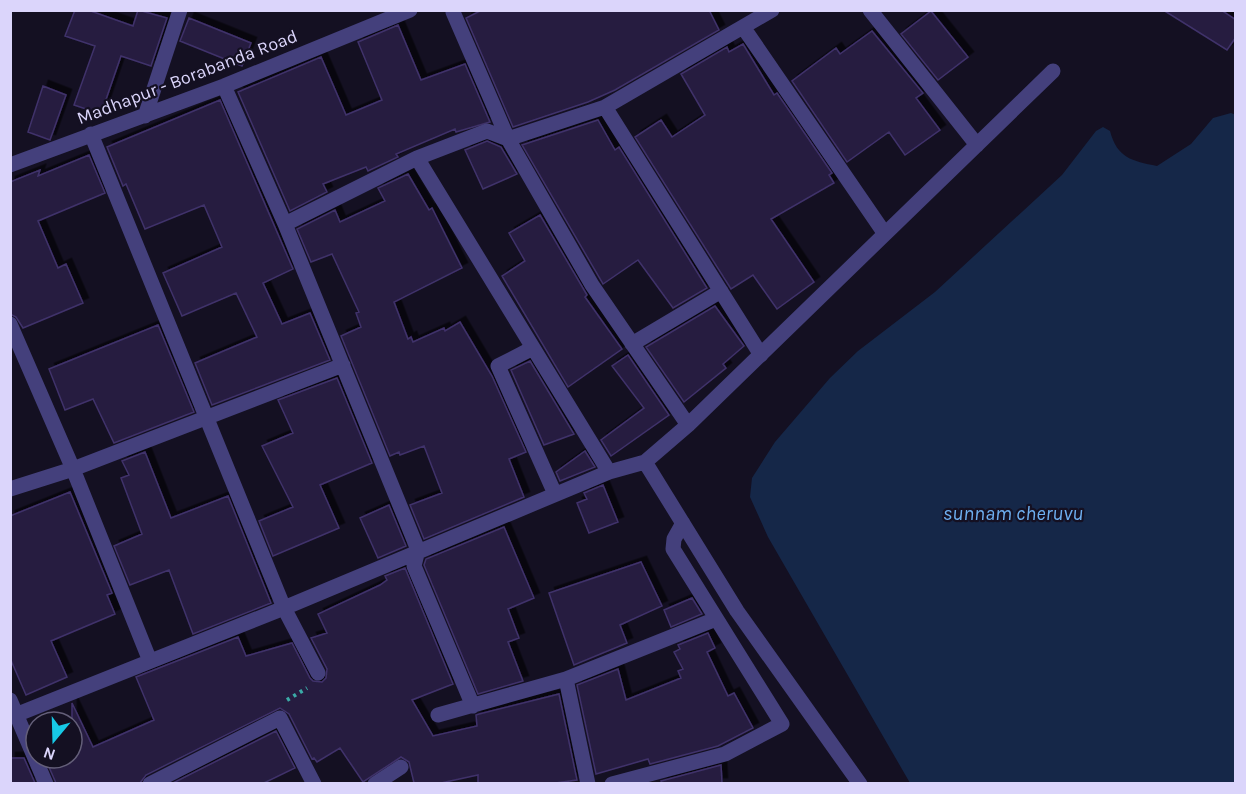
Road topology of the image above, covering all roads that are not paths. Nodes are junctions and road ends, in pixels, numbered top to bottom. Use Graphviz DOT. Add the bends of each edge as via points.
graph roads {
  1 [pos="180,10"];
  2 [pos="410,10"];
  3 [pos="772,10"];
  4 [pos="870,10"];
  5 [pos="451,11"];
  6 [pos="743,27"];
  7 [pos="1053,71"];
  8 [pos="224,86"];
  9 [pos="605,107"];
  10 [pos="145,116"];
  11 [pos="92,134"];
  12 [pos="508,139"];
  13 [pos="977,145"];
  14 [pos="417,158"];
  15 [pos="10,165"];
  16 [pos="285,224"];
  17 [pos="885,234"];
  18 [pos="721,291"];
  19 [pos="10,324"];
  20 [pos="632,344"];
  21 [pos="533,348"];
  22 [pos="761,355"];
  23 [pos="344,365"];
  24 [pos="208,417"];
  25 [pos="688,425"];
  26 [pos="645,462"];
  27 [pos="73,469"];
  28 [pos="609,472"];
  29 [pos="10,489"];
  30 [pos="555,494"];
  31 [pos="683,523"];
  32 [pos="418,550"];
  33 [pos="284,608"];
  34 [pos="716,619"];
  35 [pos="150,661"];
  36 [pos="318,673"];
  37 [pos="566,679"];
  38 [pos="10,700"];
  39 [pos="473,706"];
  40 [pos="18,714"];
  41 [pos="438,715"];
  42 [pos="401,767"];
  43 [pos="46,783"];
  44 [pos="150,783"];
  45 [pos="314,783"];
  46 [pos="375,783"];
  47 [pos="588,783"];
  48 [pos="612,783"];
  49 [pos="860,783"];
  1 -- 10 [label="street"];
  2 -- 8 [label="street, Madhapur - Borabanda Road"];
  3 -- 6 [label="street"];
  4 -- 13 [label="street"];
  5 -- 12 [label="street"];
  6 -- 9 [label="street"];
  6 -- 17 [label="street"];
  7 -- 13 [label="street"];
  8 -- 10 [label="street, Madhapur - Borabanda Road"];
  8 -- 16 [label="street"];
  9 -- 12 [label="street"];
  9 -- 18 [label="street"];
  10 -- 11 [label="street, Madhapur - Borabanda Road"];
  11 -- 15 [label="street, Madhapur - Borabanda Road"];
  11 -- 24 [label="street"];
  12 -- 14 [label="street" via="487,131"];
  12 -- 20 [label="street" via="592,285"];
  13 -- 17 [label="street"];
  14 -- 16 [label="street"];
  14 -- 21 [label="street"];
  16 -- 23 [label="street"];
  17 -- 22 [label="street"];
  18 -- 20 [label="street"];
  18 -- 22 [label="street"];
  19 -- 27 [label="street"];
  20 -- 25 [label="street"];
  21 -- 28 [label="street"];
  21 -- 30 [label="street" via="498,366"];
  22 -- 25 [label="street"];
  23 -- 24 [label="street"];
  23 -- 32 [label="street"];
  24 -- 27 [label="street"];
  24 -- 33 [label="street"];
  25 -- 26 [label="street"];
  26 -- 28 [label="street"];
  26 -- 31 [label="street"];
  27 -- 29 [label="street"];
  27 -- 35 [label="street"];
  28 -- 30 [label="street"];
  30 -- 32 [label="street"];
  31 -- 34 [label="street" via="674,539 674,549"];
  31 -- 49 [label="street" via="737,610"];
  32 -- 33 [label="street"];
  32 -- 39 [label="street" via="414,566"];
  33 -- 35 [label="street"];
  33 -- 36 [label="street"];
  34 -- 37 [label="street"];
  34 -- 48 [label="street" via="782,724 725,754"];
  35 -- 40 [label="street"];
  37 -- 39 [label="street"];
  37 -- 47 [label="street"];
  38 -- 40 [label="street"];
  39 -- 41 [label="street"];
  40 -- 43 [label="street"];
  42 -- 46 [label="street"];
  44 -- 45 [label="street" via="280,718"];
}
